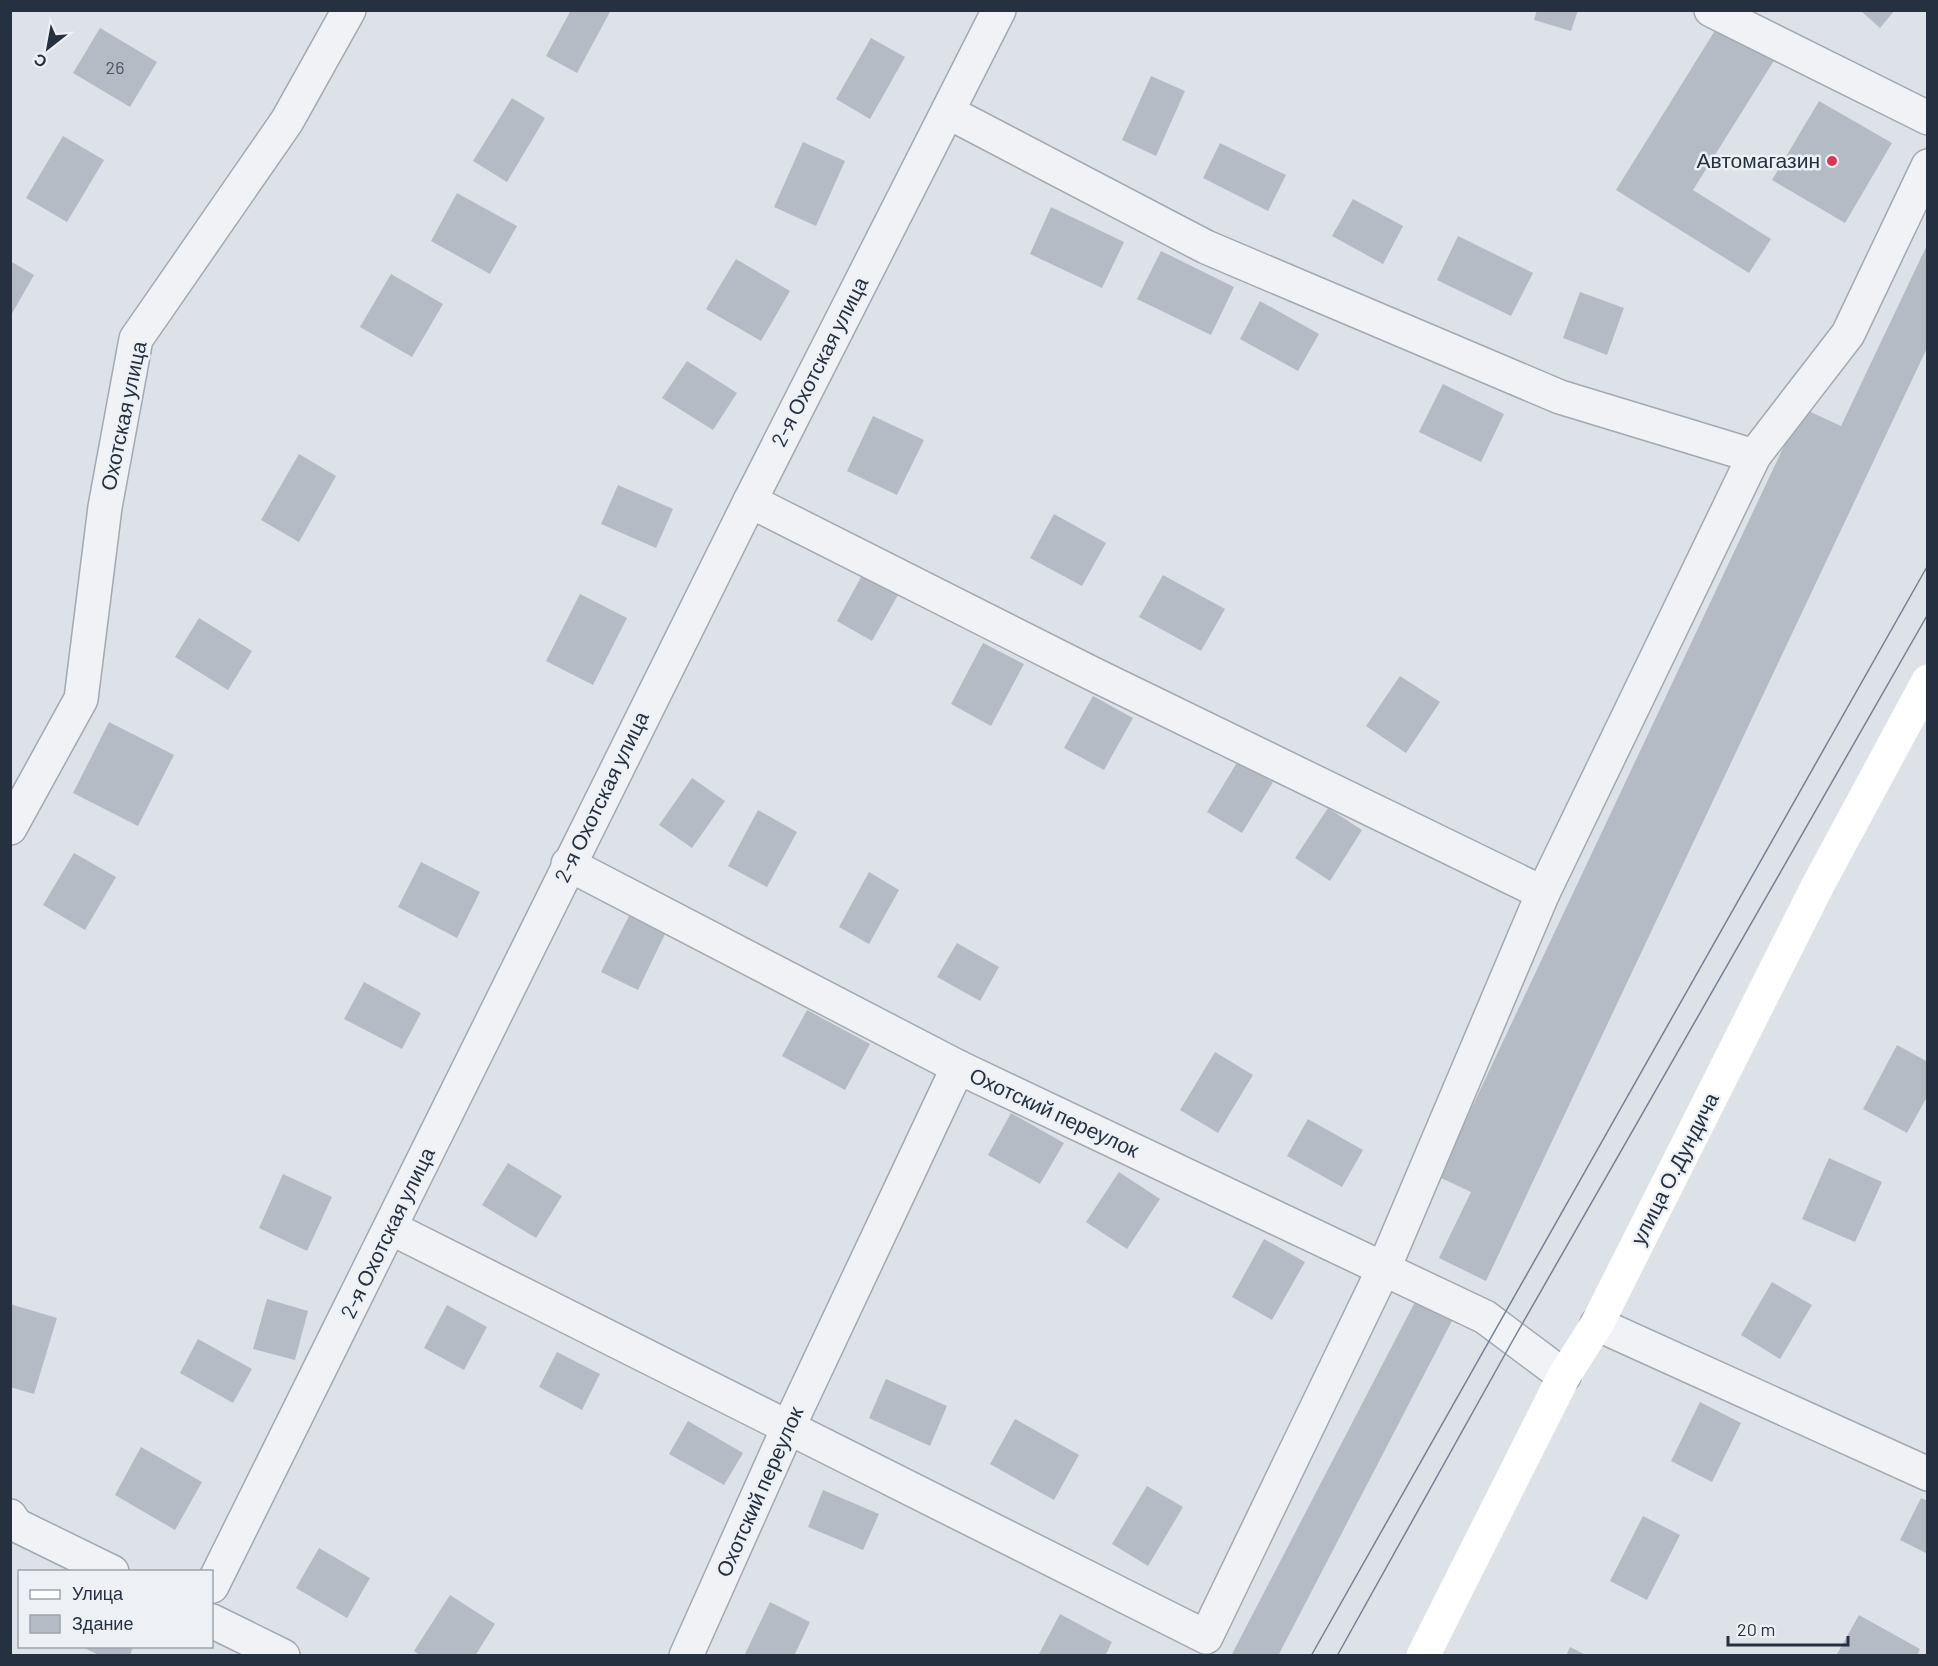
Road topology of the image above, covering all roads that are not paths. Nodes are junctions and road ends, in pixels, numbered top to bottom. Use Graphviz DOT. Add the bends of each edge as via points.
graph roads {
  1 [pos="349,10"];
  2 [pos="999,10"];
  3 [pos="1711,10"];
  4 [pos="948,112"];
  5 [pos="1928,118"];
  6 [pos="1928,166"];
  7 [pos="1754,456"];
  8 [pos="750,501"];
  9 [pos="1928,681"];
  10 [pos="10,828"];
  11 [pos="568,864"];
  12 [pos="1543,893"];
  13 [pos="958,1067"];
  14 [pos="391,1228"];
  15 [pos="1384,1268"];
  16 [pos="1597,1324"];
  17 [pos="1563,1376"];
  18 [pos="788,1428"];
  19 [pos="1928,1474"];
  20 [pos="10,1516"];
  21 [pos="108,1570"];
  22 [pos="213,1584"];
  23 [pos="213,1621"];
  24 [pos="1202,1646"];
  25 [pos="283,1656"];
  26 [pos="686,1656"];
  27 [pos="1423,1656"];
  1 -- 10 [label="street, Охотская улица" via="287,121 136,339 105,507 81,699"];
  2 -- 4 [label="street, 2-я Охотская улица"];
  3 -- 5 [label="street"];
  4 -- 7 [label="street" via="1216,252 1560,397"];
  4 -- 8 [label="street, 2-я Охотская улица"];
  6 -- 7 [label="street" via="1848,334"];
  7 -- 12 [label="street"];
  8 -- 11 [label="street, 2-я Охотская улица"];
  8 -- 12 [label="street" via="1091,673"];
  9 -- 16 [label="main road, улица О.Дундича" via="1818,885"];
  11 -- 13 [label="street"];
  11 -- 14 [label="street, 2-я Охотская улица"];
  12 -- 15 [label="street"];
  13 -- 15 [label="street, Охотский переулок"];
  13 -- 18 [label="street, Охотский переулок"];
  14 -- 18 [label="street"];
  14 -- 22 [label="street, 2-я Охотская улица"];
  15 -- 17 [label="street, Охотский переулок" via="1485,1317"];
  15 -- 24 [label="street"];
  16 -- 17 [label="main road, улица О.Дундича"];
  16 -- 19 [label="street"];
  17 -- 27 [label="main road, улица О.Дундича"];
  18 -- 24 [label="street"];
  18 -- 26 [label="street, Охотский переулок"];
  20 -- 21 [label="street" via="16,1525"];
  23 -- 25 [label="street"];
}
